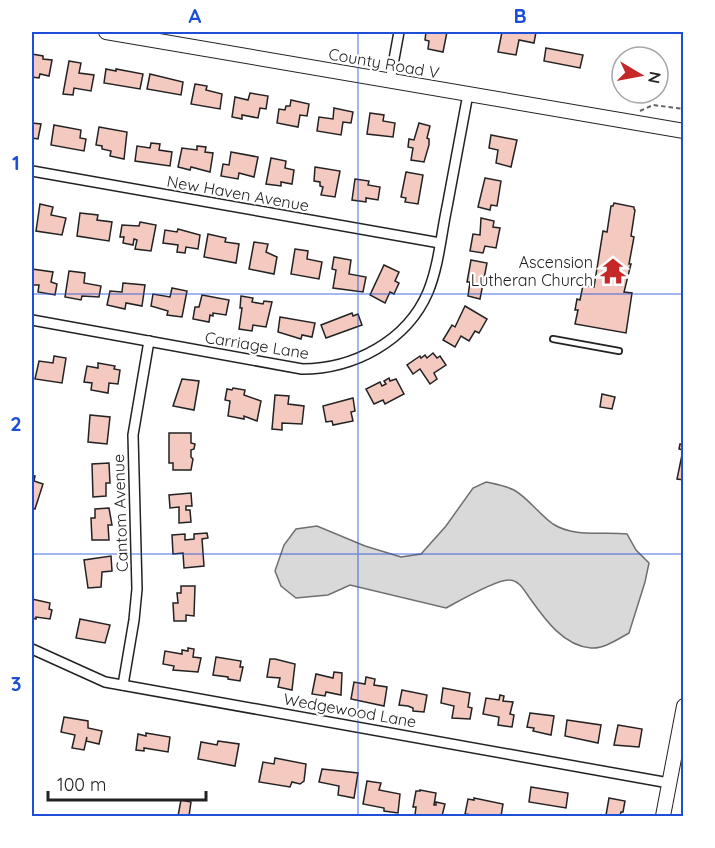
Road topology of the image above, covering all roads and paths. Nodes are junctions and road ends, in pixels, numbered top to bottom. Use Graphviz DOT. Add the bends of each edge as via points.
graph roads {
  1 [pos="106,32"];
  2 [pos="399,32"];
  3 [pos="390,81"];
  4 [pos="468,94"];
  5 [pos="653,105"];
  6 [pos="684,109"];
  7 [pos="684,122"];
  8 [pos="657,126"];
  9 [pos="684,131"];
  10 [pos="32,171"];
  11 [pos="440,243"];
  12 [pos="32,320"];
  13 [pos="554,339"];
  14 [pos="148,341"];
  15 [pos="619,351"];
  16 [pos="32,649"];
  17 [pos="123,685"];
  18 [pos="684,706"];
  19 [pos="669,783"];
  20 [pos="663,816"];
  1 -- 3 [label="main road, County Road V"];
  2 -- 3 [label="street"];
  3 -- 4 [label="main road, County Road V"];
  4 -- 8 [label="main road, County Road V"];
  4 -- 11 [label="street, Carriage Lane"];
  5 -- 6 [label="path"];
  7 -- 8 [label="main road, County Road V"];
  8 -- 9 [label="main road, County Road V"];
  10 -- 11 [label="street, New Haven Avenue"];
  11 -- 14 [label="street, Carriage Lane" via="433,277 417,310 390,339 350,362 302,369"];
  12 -- 14 [label="street, Carriage Lane"];
  13 -- 15 [label="lane"];
  14 -- 17 [label="street, Cantom Avenue" via="133,435 137,589"];
  16 -- 17 [label="street, Wedgewood Lane" via="96,679"];
  17 -- 19 [label="street, Wedgewood Lane"];
  18 -- 19 [label="main road"];
  19 -- 20 [label="main road"];
}
